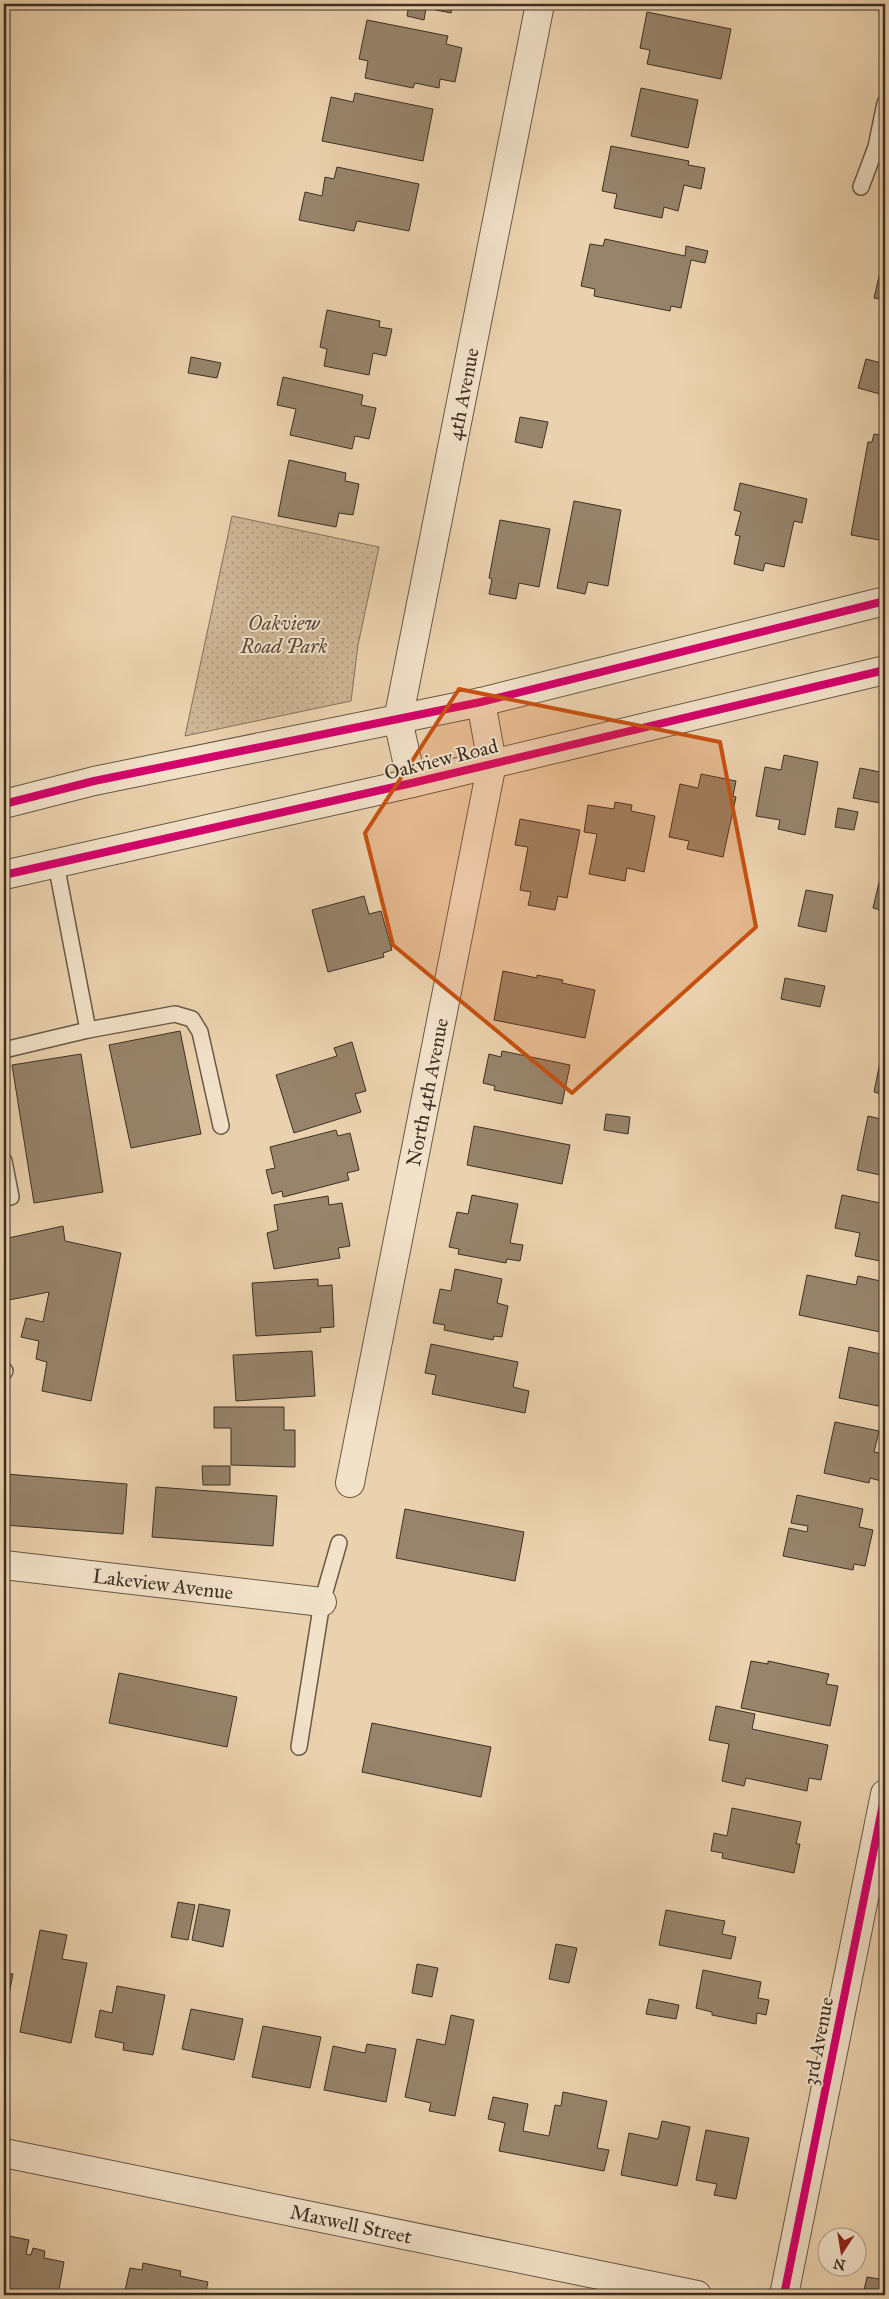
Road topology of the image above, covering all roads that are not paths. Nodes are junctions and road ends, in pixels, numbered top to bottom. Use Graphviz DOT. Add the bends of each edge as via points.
graph roads {
  1 [pos="540,4"];
  2 [pos="885,103"];
  3 [pos="861,187"];
  4 [pos="885,601"];
  5 [pos="885,670"];
  6 [pos="481,702"];
  7 [pos="398,720"];
  8 [pos="492,763"];
  9 [pos="412,783"];
  10 [pos="4,804"];
  11 [pos="56,864"];
  12 [pos="4,875"];
  13 [pos="88,1030"];
  14 [pos="4,1050"];
  15 [pos="221,1126"];
  16 [pos="4,1161"];
  17 [pos="11,1197"];
  18 [pos="350,1483"];
  19 [pos="339,1544"];
  20 [pos="4,1565"];
  21 [pos="322,1602"];
  22 [pos="299,1746"];
  23 [pos="885,1794"];
  24 [pos="4,2153"];
  25 [pos="698,2295"];
  26 [pos="784,2295"];
  1 -- 7 [label="street, 4th Avenue"];
  2 -- 3 [label="lane" via="876,147"];
  4 -- 6 [label="street"];
  5 -- 8 [label="street, Oakview Road"];
  6 -- 7 [label="street"];
  6 -- 8 [label="street, North 4th Avenue"];
  7 -- 9 [label="street, 4th Avenue"];
  7 -- 10 [label="street" via="94,781"];
  8 -- 9 [label="street, Oakview Road"];
  8 -- 18 [label="street, North 4th Avenue"];
  9 -- 11 [label="street, Oakview Road"];
  11 -- 12 [label="street, Oakview Road"];
  11 -- 13 [label="lane"];
  13 -- 14 [label="lane"];
  13 -- 15 [label="lane" via="175,1014 192,1019 200,1032"];
  16 -- 17 [label="lane"];
  19 -- 21 [label="lane"];
  20 -- 21 [label="street, Lakeview Avenue"];
  21 -- 22 [label="lane"];
  23 -- 26 [label="street, 3rd Avenue"];
  24 -- 25 [label="street, Maxwell Street"];
}
